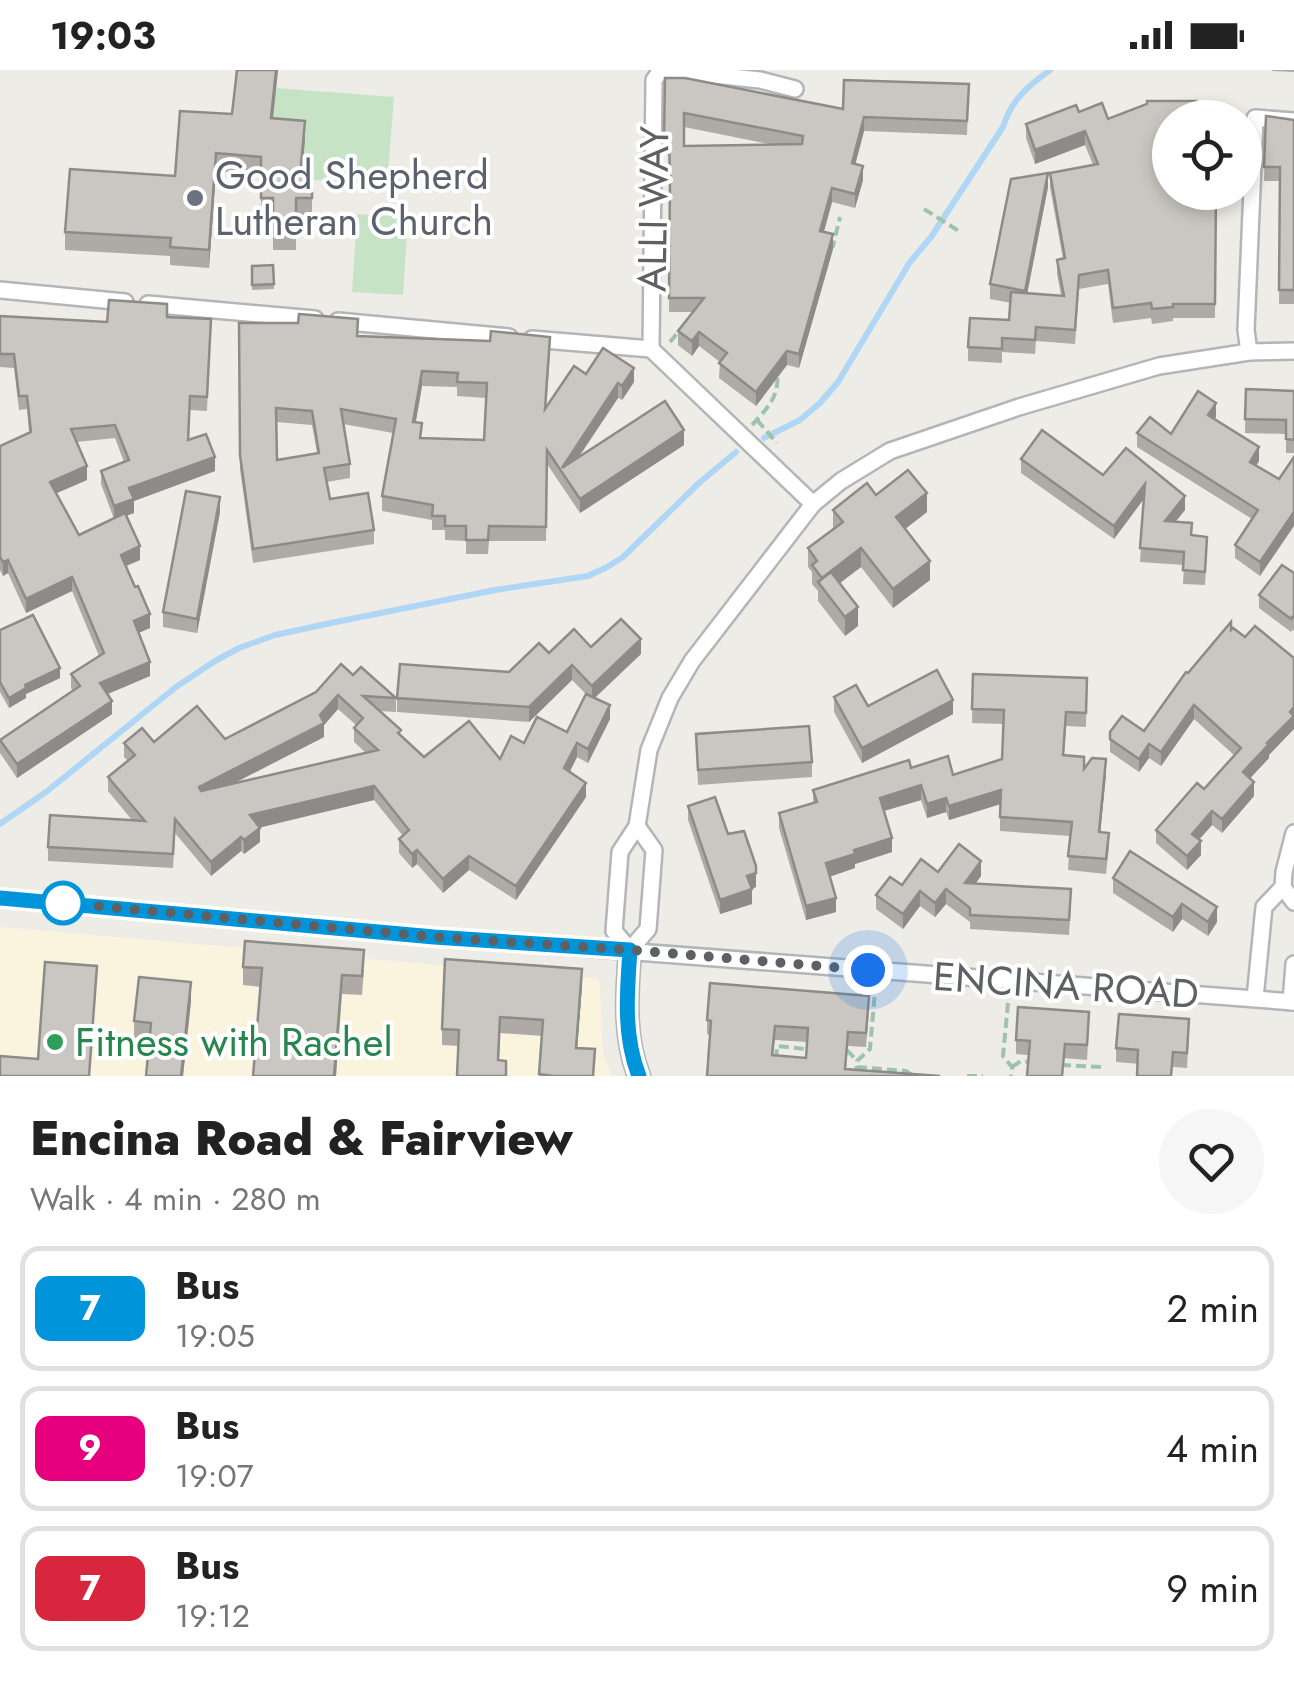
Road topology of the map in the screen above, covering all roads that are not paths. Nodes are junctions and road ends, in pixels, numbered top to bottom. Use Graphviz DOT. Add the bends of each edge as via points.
graph roads {
  1 [pos="664,70"];
  2 [pos="795,89"];
  3 [pos="1294,121"];
  4 [pos="0,290"];
  5 [pos="1294,351"];
  6 [pos="1248,352"];
  7 [pos="655,353"];
  8 [pos="813,504"];
  9 [pos="637,826"];
  10 [pos="1294,833"];
  11 [pos="1283,887"];
  12 [pos="0,898"];
  13 [pos="1294,902"];
  14 [pos="630,950"];
  15 [pos="1294,964"];
  16 [pos="1254,998"];
  17 [pos="1292,1002"];
  18 [pos="639,1076"];
  1 -- 2 [label="street, ALLI WAY"];
  1 -- 7 [label="street, ALLI WAY" via="654,80"];
  3 -- 6 [label="street" via="1255,118"];
  4 -- 7 [label="street, ALLI WAY"];
  5 -- 6 [label="street"];
  6 -- 8 [label="street" via="1159,366 1019,406 890,452"];
  7 -- 8 [label="street"];
  8 -- 9 [label="street" via="670,698 649,750"];
  9 -- 14 [label="street" via="620,852 614,931"];
  9 -- 14 [label="street" via="654,850 648,929"];
  10 -- 11 [label="street"];
  11 -- 13 [label="street"];
  11 -- 16 [label="street" via="1264,907"];
  12 -- 14 [label="street, ENCINA ROAD"];
  14 -- 16 [label="street, ENCINA ROAD"];
  14 -- 18 [label="street" via="628,1041"];
  15 -- 17 [label="street"];
  16 -- 17 [label="street, ENCINA ROAD"];
}
